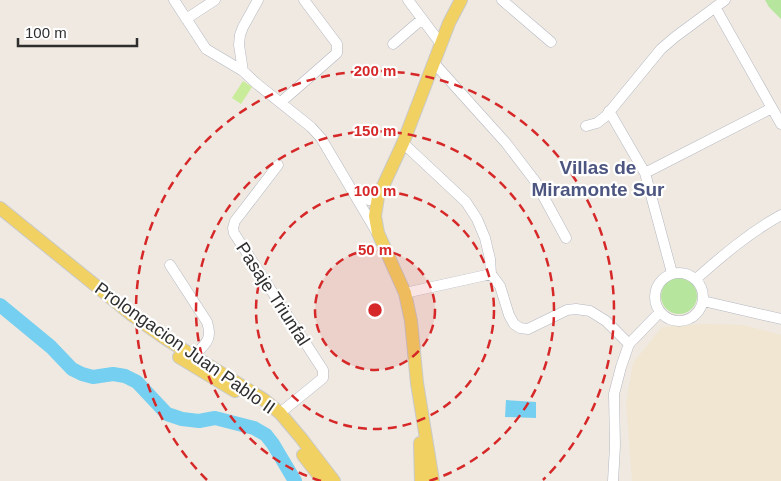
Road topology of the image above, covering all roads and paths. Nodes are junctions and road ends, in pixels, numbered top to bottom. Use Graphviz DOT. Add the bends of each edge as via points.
graph roads {
  1 [pos="174,0"];
  2 [pos="215,0"];
  3 [pos="258,0"];
  4 [pos="304,0"];
  5 [pos="408,0"];
  6 [pos="461,0"];
  7 [pos="502,0"];
  8 [pos="725,0"];
  9 [pos="715,7"];
  10 [pos="186,19"];
  11 [pos="422,19"];
  12 [pos="551,42"];
  13 [pos="393,44"];
  14 [pos="441,44"];
  15 [pos="434,63"];
  16 [pos="243,71"];
  17 [pos="281,102"];
  18 [pos="772,108"];
  19 [pos="609,111"];
  20 [pos="781,124"];
  21 [pos="586,126"];
  22 [pos="403,143"];
  23 [pos="278,165"];
  24 [pos="645,173"];
  25 [pos="356,196"];
  26 [pos="378,196"];
  27 [pos="0,208"];
  28 [pos="781,215"];
  29 [pos="0,217"];
  30 [pos="378,233"];
  31 [pos="566,238"];
  32 [pos="170,265"];
  33 [pos="672,273"];
  34 [pos="492,274"];
  35 [pos="696,279"];
  36 [pos="405,293"];
  37 [pos="702,301"];
  38 [pos="660,312"];
  39 [pos="781,319"];
  40 [pos="629,344"];
  41 [pos="194,356"];
  42 [pos="417,384"];
  43 [pos="280,413"];
  44 [pos="420,443"];
  45 [pos="323,481"];
  46 [pos="334,481"];
  47 [pos="421,481"];
  48 [pos="426,481"];
  49 [pos="433,481"];
  50 [pos="613,481"];
  1 -- 10 [label="street"];
  2 -- 10 [label="street"];
  3 -- 16 [label="street" via="240,35"];
  4 -- 17 [label="street" via="337,44 337,53"];
  5 -- 11 [label="street"];
  6 -- 14 [label="main road"];
  7 -- 12 [label="street"];
  8 -- 9 [label="street"];
  9 -- 18 [label="street"];
  9 -- 19 [label="street" via="661,49"];
  10 -- 16 [label="street" via="206,49"];
  11 -- 13 [label="street"];
  11 -- 14 [label="street"];
  14 -- 15 [label="main road"];
  15 -- 22 [label="main road"];
  15 -- 31 [label="street" via="506,143 535,181"];
  16 -- 17 [label="street"];
  17 -- 25 [label="street" via="321,138"];
  18 -- 20 [label="street"];
  18 -- 24 [label="street"];
  19 -- 21 [label="street" via="597,123"];
  19 -- 24 [label="street"];
  22 -- 26 [label="main road"];
  22 -- 34 [label="street" via="466,202 485,238"];
  23 -- 43 [label="street, Pasaje Triunfal" via="233,228 323,370 323,378"];
  24 -- 33 [label="street"];
  25 -- 26 [label="street" via="369,200"];
  25 -- 30 [label="street"];
  26 -- 30 [label="main road" via="375,216"];
  27 -- 41 [label="main road, Prolongacion Juan Pablo II" via="113,301"];
  28 -- 35 [label="street" via="739,241"];
  29 -- 45 [label="main road, Prolongacion Juan Pablo II" via="128,322 267,412"];
  30 -- 36 [label="main road"];
  32 -- 41 [label="street" via="207,322 210,332 208,341"];
  33 -- 35 [label="street" via="682,272"];
  33 -- 38 [label="street" via="656,286 654,300"];
  34 -- 36 [label="street"];
  34 -- 40 [label="street" via="500,286 509,315 520,328 528,329 567,310 590,311"];
  35 -- 37 [label="street" via="702,290"];
  36 -- 42 [label="main road"];
  37 -- 38 [label="street" via="696,313 685,320 671,320"];
  37 -- 39 [label="street"];
  38 -- 40 [label="street"];
  40 -- 50 [label="street" via="614,394"];
  41 -- 43 [label="main road, Prolongacion Juan Pablo II" via="263,398"];
  42 -- 44 [label="main road"];
  42 -- 49 [label="main road"];
  43 -- 46 [label="main road, Prolongacion Juan Pablo II"];
  44 -- 47 [label="main road"];
  44 -- 48 [label="main road"];
}
